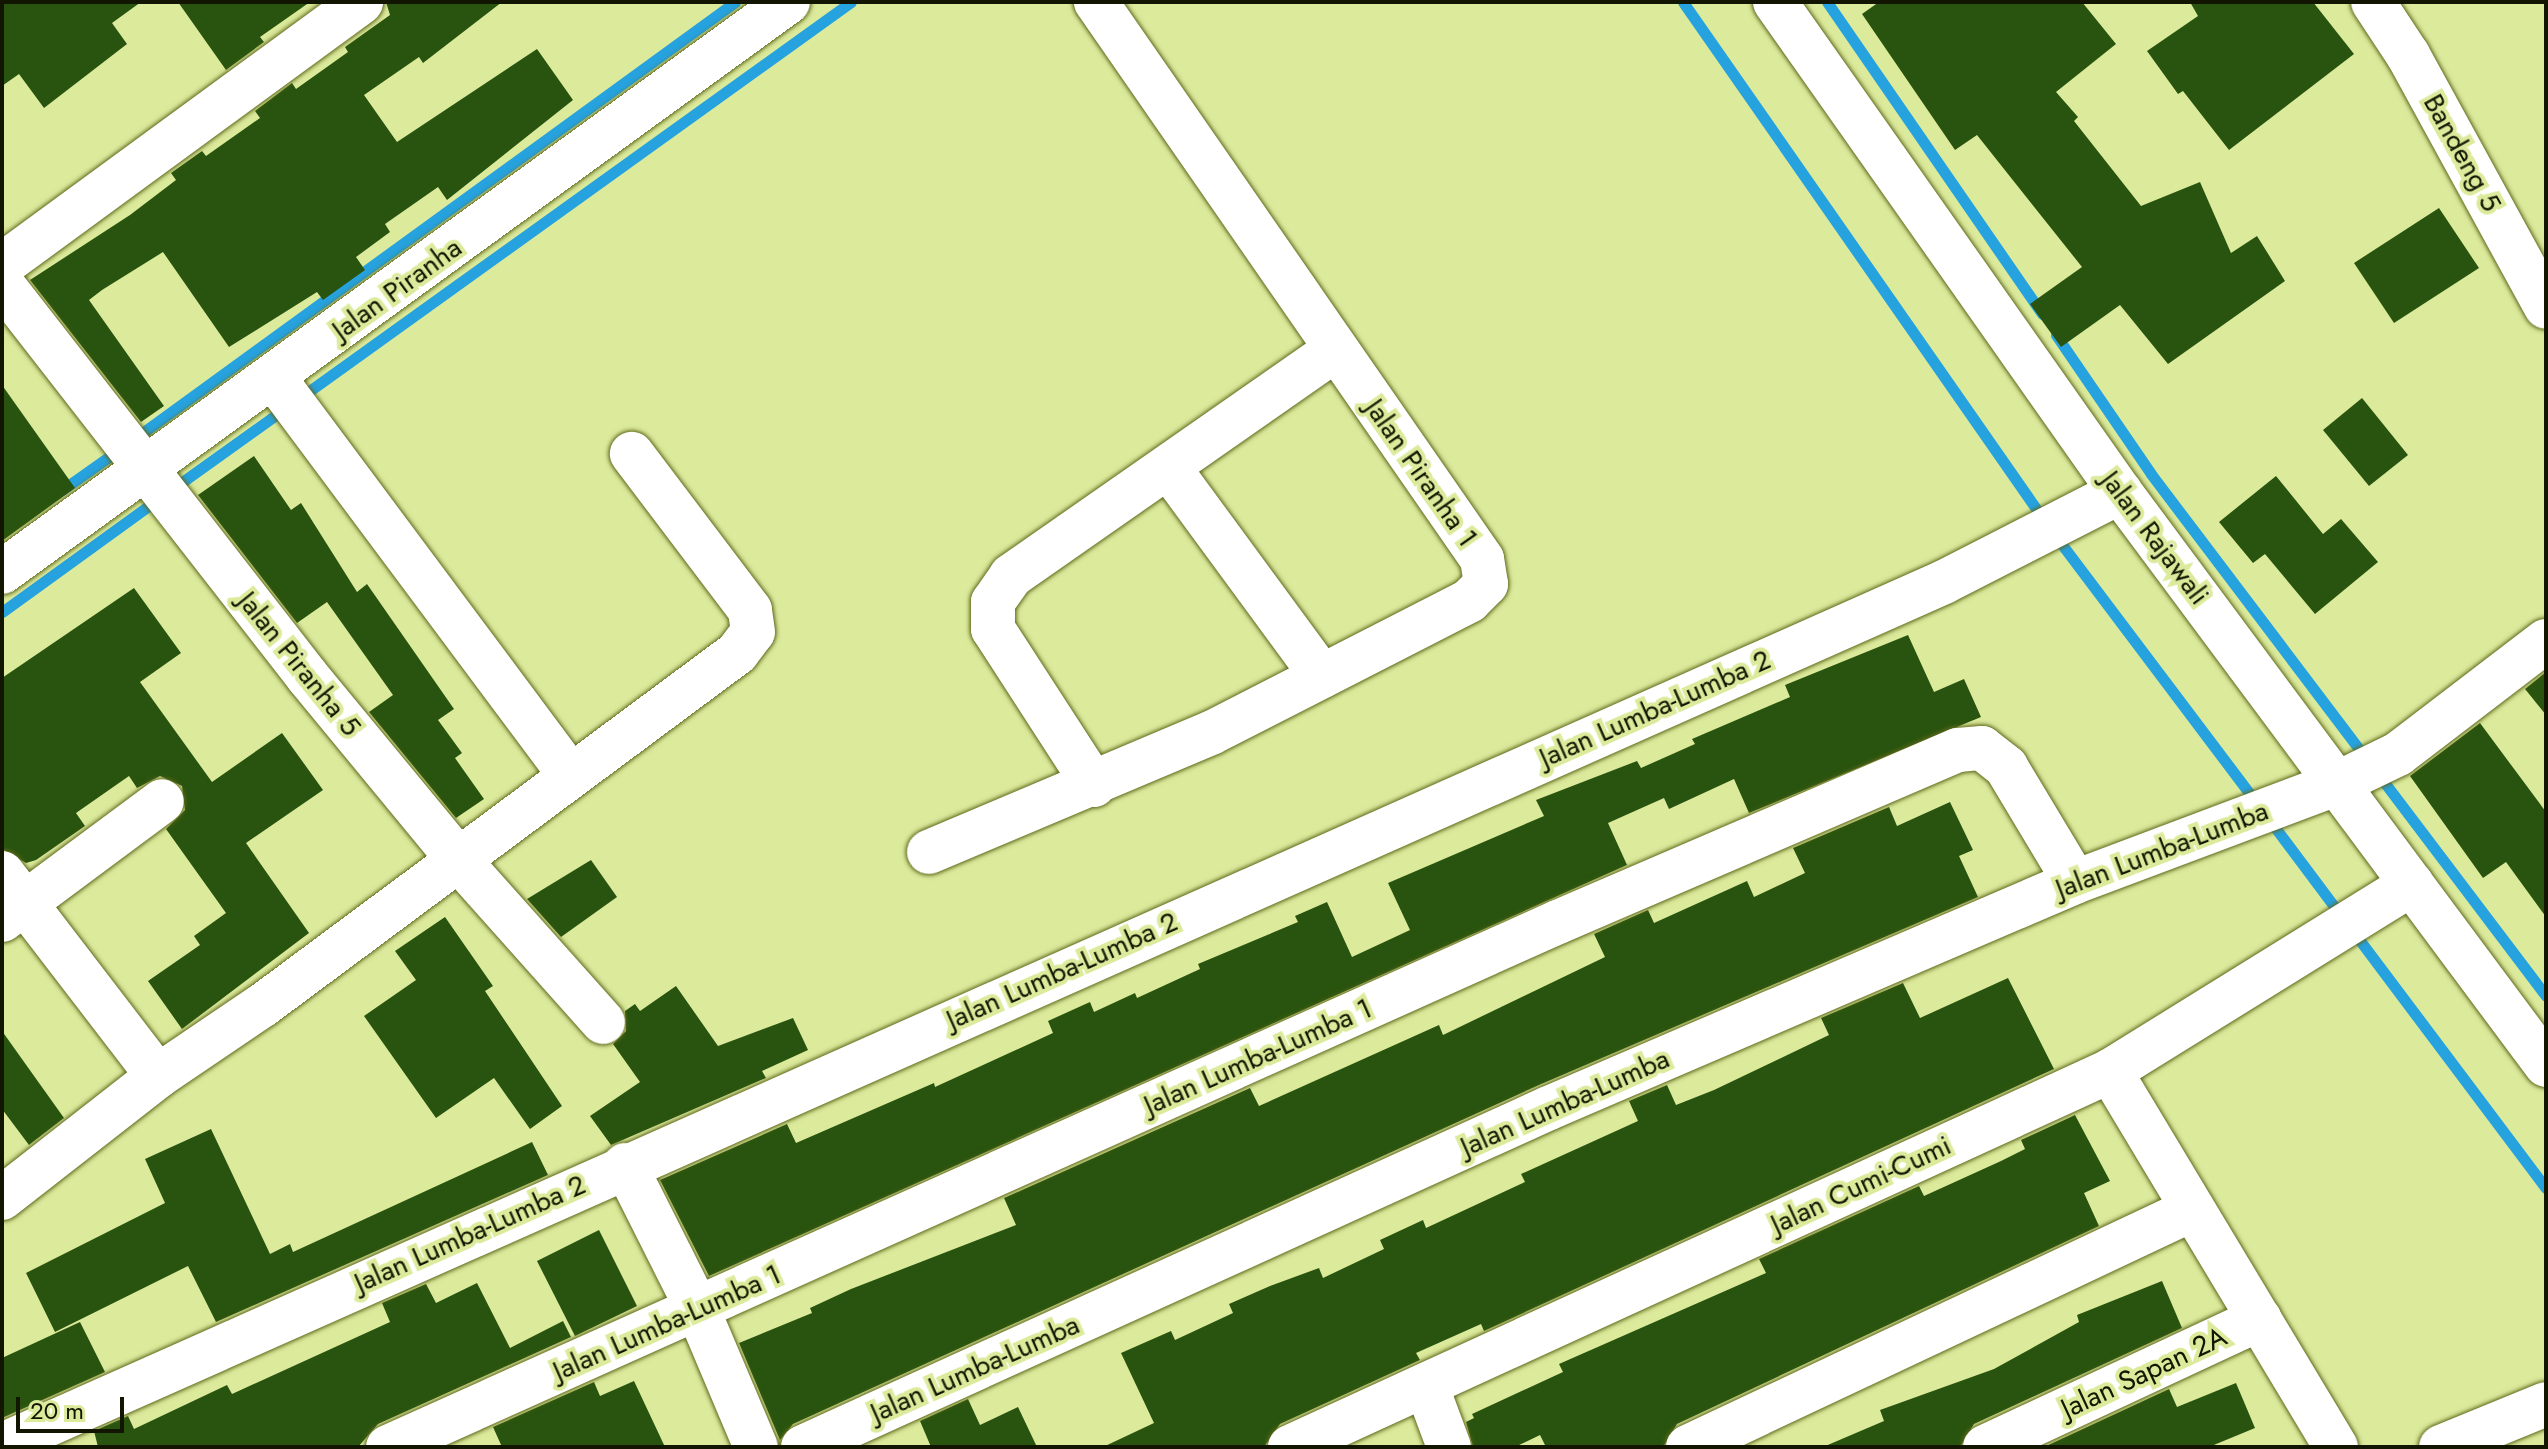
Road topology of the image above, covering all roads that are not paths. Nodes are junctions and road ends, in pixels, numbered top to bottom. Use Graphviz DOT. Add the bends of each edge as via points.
graph roads {
  1 [pos="361,2"];
  2 [pos="788,2"];
  3 [pos="1096,2"];
  4 [pos="1775,2"];
  5 [pos="2373,2"];
  6 [pos="2,265"];
  7 [pos="2,284"];
  8 [pos="2546,307"];
  9 [pos="1334,351"];
  10 [pos="274,378"];
  11 [pos="632,454"];
  12 [pos="1169,468"];
  13 [pos="145,469"];
  14 [pos="2120,492"];
  15 [pos="2,572"];
  16 [pos="2546,641"];
  17 [pos="1322,676"];
  18 [pos="570,775"];
  19 [pos="2338,783"];
  20 [pos="1094,785"];
  21 [pos="162,801"];
  22 [pos="929,852"];
  23 [pos="456,857"];
  24 [pos="2075,882"];
  25 [pos="2412,884"];
  26 [pos="9,899"];
  27 [pos="603,1022"];
  28 [pos="2546,1065"];
  29 [pos="2110,1071"];
  30 [pos="158,1076"];
  31 [pos="625,1165"];
  32 [pos="2,1198"];
  33 [pos="2193,1209"];
  34 [pos="698,1310"];
  35 [pos="2260,1319"];
  36 [pos="1426,1385"];
  37 [pos="2546,1404"];
  38 [pos="2,1445"];
  39 [pos="388,1447"];
  40 [pos="756,1447"];
  41 [pos="803,1447"];
  42 [pos="1290,1447"];
  43 [pos="1449,1447"];
  44 [pos="1688,1447"];
  45 [pos="1985,1447"];
  46 [pos="2336,1447"];
  47 [pos="2441,1447"];
  1 -- 6 [label="street"];
  2 -- 10 [label="street, Jalan Piranha"];
  3 -- 9 [label="street, Jalan Piranha 1"];
  4 -- 14 [label="street, Jalan Rajawali"];
  5 -- 8 [label="street, Bandeng 5" via="2408,55"];
  7 -- 13 [label="street, Jalan Piranha 5"];
  9 -- 12 [label="street"];
  9 -- 17 [label="street, Jalan Piranha 1" via="1482,559 1486,584 1469,601"];
  10 -- 13 [label="street, Jalan Piranha"];
  10 -- 18 [label="street"];
  11 -- 18 [label="street" via="750,610 753,632 737,653"];
  12 -- 17 [label="street"];
  12 -- 20 [label="street" via="1011,576 993,602 993,629"];
  13 -- 15 [label="street, Jalan Piranha"];
  13 -- 23 [label="street, Jalan Piranha 5"];
  14 -- 19 [label="street, Jalan Rajawali"];
  14 -- 31 [label="street, Jalan Lumba-Lumba 2" via="1944,582"];
  16 -- 19 [label="street, Jalan Lumba-Lumba" via="2398,754"];
  17 -- 20 [label="street, Jalan Piranha 1"];
  18 -- 23 [label="street"];
  19 -- 24 [label="street, Jalan Lumba-Lumba"];
  19 -- 25 [label="street, Jalan Rajawali"];
  20 -- 22 [label="street, Jalan Piranha 1"];
  21 -- 26 [label="street"];
  23 -- 27 [label="street, Jalan Piranha 5"];
  23 -- 30 [label="street" via="263,1005"];
  24 -- 34 [label="street, Jalan Lumba-Lumba 1" via="2006,767 1982,748 1958,750 1558,922"];
  24 -- 41 [label="street, Jalan Lumba-Lumba" via="1549,1108"];
  25 -- 28 [label="street, Jalan Rajawali"];
  25 -- 29 [label="street, Jalan Cumi-Cumi"];
  26 -- 30 [label="street"];
  29 -- 33 [label="street"];
  29 -- 36 [label="street, Jalan Cumi-Cumi"];
  30 -- 32 [label="street"];
  31 -- 34 [label="street"];
  31 -- 38 [label="street, Jalan Lumba-Lumba 2"];
  33 -- 35 [label="street"];
  33 -- 44 [label="street"];
  34 -- 39 [label="street, Jalan Lumba-Lumba 1"];
  34 -- 40 [label="street"];
  35 -- 45 [label="street, Jalan Sapan 2A"];
  35 -- 46 [label="street"];
  36 -- 42 [label="street, Jalan Cumi-Cumi"];
  36 -- 43 [label="street"];
  37 -- 47 [label="street"];
}
